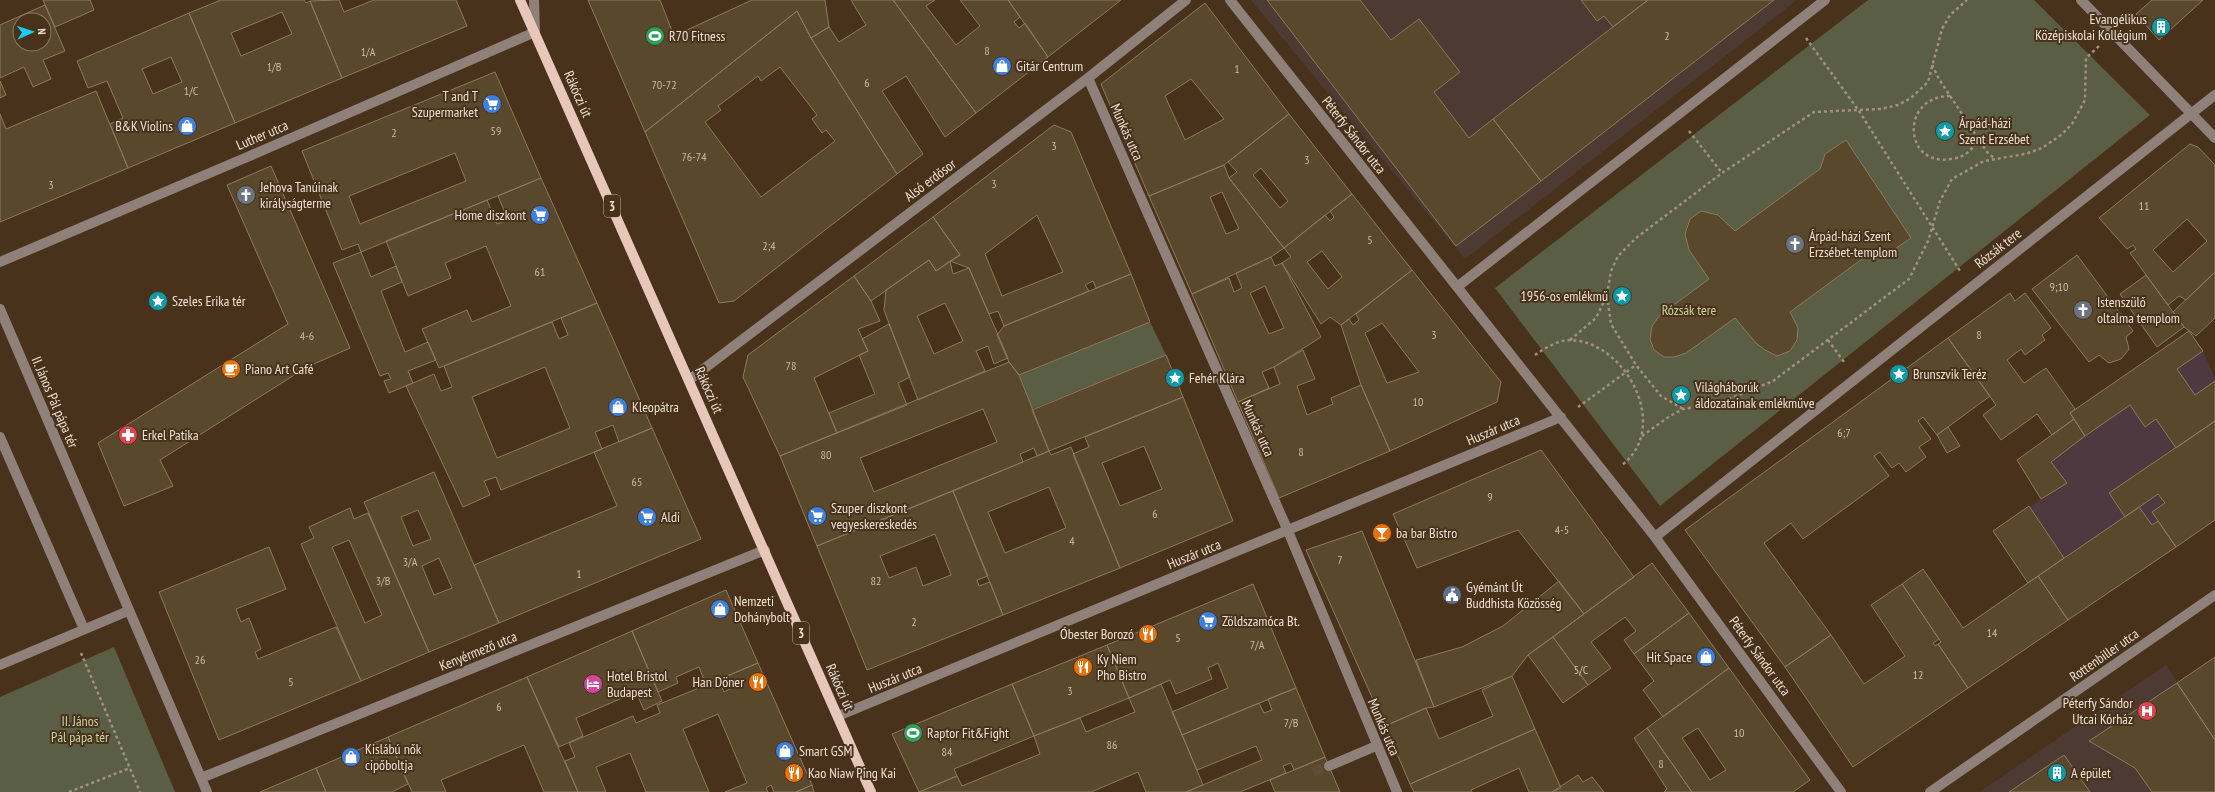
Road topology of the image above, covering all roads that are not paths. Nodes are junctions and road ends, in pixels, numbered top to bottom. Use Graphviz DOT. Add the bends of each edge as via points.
graph roads {
  1 [pos="520,0"];
  2 [pos="534,0"];
  3 [pos="1186,0"];
  4 [pos="1230,0"];
  5 [pos="1825,0"];
  6 [pos="2081,0"];
  7 [pos="535,32"];
  8 [pos="1088,78"];
  9 [pos="2215,95"];
  10 [pos="2192,113"];
  11 [pos="2215,138"];
  12 [pos="0,262"];
  13 [pos="1457,287"];
  14 [pos="0,309"];
  15 [pos="689,380"];
  16 [pos="1560,417"];
  17 [pos="0,437"];
  18 [pos="1288,531"];
  19 [pos="1656,537"];
  20 [pos="765,550"];
  21 [pos="2215,596"];
  22 [pos="128,611"];
  23 [pos="84,629"];
  24 [pos="0,665"];
  25 [pos="838,716"];
  26 [pos="1376,746"];
  27 [pos="1329,766"];
  28 [pos="201,778"];
  29 [pos="207,792"];
  30 [pos="872,792"];
  31 [pos="1397,792"];
  32 [pos="1842,792"];
  33 [pos="1930,792"];
  1 -- 7 [label="main road, Rákóczi út / 3"];
  2 -- 7 [label="street"];
  3 -- 8 [label="street, Alsó erdősor"];
  4 -- 13 [label="street, Péterfy Sándor utca"];
  5 -- 13 [label="street"];
  6 -- 10 [label="street"];
  7 -- 12 [label="street, Luther utca"];
  7 -- 15 [label="main road, Rákóczi út / 3"];
  8 -- 15 [label="street, Alsó erdősor"];
  8 -- 18 [label="street, Munkás utca"];
  9 -- 10 [label="street, Rózsák tere"];
  10 -- 11 [label="street"];
  10 -- 19 [label="street, Rózsák tere"];
  13 -- 16 [label="street"];
  14 -- 22 [label="street, II. János Pál pápa tér"];
  15 -- 20 [label="main road, Rákóczi út / 3"];
  16 -- 18 [label="street, Huszár utca"];
  16 -- 19 [label="street"];
  17 -- 23 [label="street"];
  18 -- 25 [label="street, Huszár utca"];
  18 -- 26 [label="street, Munkás utca"];
  19 -- 32 [label="street, Péterfy Sándor utca"];
  20 -- 25 [label="main road, Rákóczi út / 3"];
  20 -- 28 [label="street, Kenyérmező utca"];
  21 -- 33 [label="street, Rottenbiller utca"];
  22 -- 23 [label="street"];
  22 -- 28 [label="street, II. János Pál pápa tér"];
  23 -- 24 [label="street"];
  25 -- 30 [label="main road, Rákóczi út / 3"];
  26 -- 27 [label="street"];
  26 -- 31 [label="street, Munkás utca"];
  28 -- 29 [label="street, II. János Pál pápa tér"];
}
